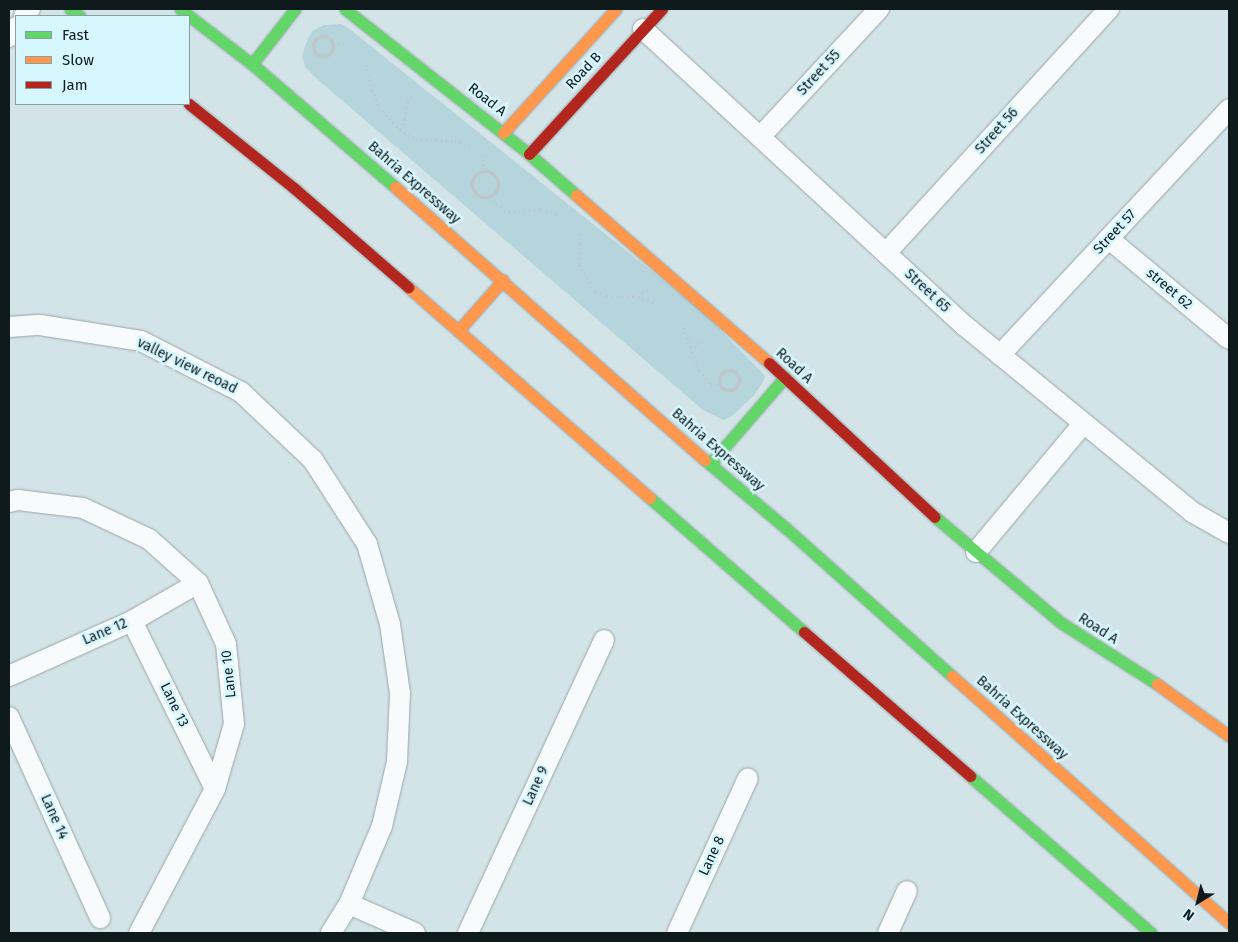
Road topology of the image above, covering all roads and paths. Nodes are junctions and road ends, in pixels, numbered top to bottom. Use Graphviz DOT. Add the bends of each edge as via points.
graph roads {
  1 [pos="295,9"];
  2 [pos="345,9"];
  3 [pos="616,9"];
  4 [pos="662,9"];
  5 [pos="879,9"];
  6 [pos="1109,9"];
  7 [pos="190,17"];
  8 [pos="643,29"];
  9 [pos="333,44"];
  10 [pos="350,47"];
  11 [pos="363,56"];
  12 [pos="252,64"];
  13 [pos="427,73"];
  14 [pos="190,105"];
  15 [pos="1229,109"];
  16 [pos="400,129"];
  17 [pos="503,133"];
  18 [pos="760,137"];
  19 [pos="529,154"];
  20 [pos="483,171"];
  21 [pos="491,196"];
  22 [pos="561,217"];
  23 [pos="577,228"];
  24 [pos="1109,238"];
  25 [pos="886,253"];
  26 [pos="503,280"];
  27 [pos="663,307"];
  28 [pos="679,319"];
  29 [pos="9,327"];
  30 [pos="458,331"];
  31 [pos="1229,338"];
  32 [pos="1000,355"];
  33 [pos="785,377"];
  34 [pos="721,386"];
  35 [pos="1083,424"];
  36 [pos="710,464"];
  37 [pos="9,502"];
  38 [pos="1229,532"];
  39 [pos="976,552"];
  40 [pos="198,583"];
  41 [pos="132,621"];
  42 [pos="604,640"];
  43 [pos="9,676"];
  44 [pos="9,717"];
  45 [pos="1229,736"];
  46 [pos="748,778"];
  47 [pos="216,789"];
  48 [pos="907,891"];
  49 [pos="348,904"];
  50 [pos="100,918"];
  51 [pos="1229,923"];
  52 [pos="139,933"];
  53 [pos="332,933"];
  54 [pos="415,933"];
  55 [pos="468,933"];
  56 [pos="677,933"];
  57 [pos="888,933"];
  58 [pos="1151,933"];
  1 -- 12 [label="main road"];
  2 -- 13 [label="main road, Road A"];
  3 -- 17 [label="main road, Road B"];
  4 -- 8 [label="main road, Road B"];
  5 -- 18 [label="street, Street 55"];
  6 -- 25 [label="street, Street 56"];
  7 -- 12 [label="main road, Bahria Expressway"];
  8 -- 18 [label="street, Street 65"];
  8 -- 19 [label="main road, Road B"];
  9 -- 9 [label="path" via="328,55 321,56 314,51 313,44 320,37 326,37"];
  9 -- 10 [label="path"];
  11 -- 16 [label="path" via="379,108"];
  12 -- 26 [label="main road, Bahria Expressway"];
  13 -- 16 [label="path" via="408,101"];
  13 -- 17 [label="main road, Road A"];
  14 -- 30 [label="main road" via="295,189"];
  15 -- 24 [label="street, Street 57"];
  16 -- 20 [label="path" via="416,139 473,146 483,153"];
  17 -- 19 [label="main road, Road A"];
  18 -- 25 [label="street, Street 65"];
  19 -- 33 [label="main road, Road A"];
  20 -- 21 [label="path" via="493,173 498,180 497,189"];
  20 -- 21 [label="path" via="474,177 473,189 479,195"];
  21 -- 22 [label="path" via="496,204 509,212 541,209"];
  23 -- 27 [label="path" via="581,235 579,265 595,292 607,296 633,296"];
  24 -- 31 [label="street, street 62"];
  24 -- 32 [label="street, Street 57"];
  25 -- 32 [label="street, Street 65"];
  26 -- 30 [label="main road"];
  26 -- 36 [label="main road, Bahria Expressway"];
  28 -- 34 [label="path" via="698,371 711,384"];
  29 -- 49 [label="street, valley view reoad" via="40,325 141,341 241,392 312,460 367,544 392,634 400,693 398,752 382,826"];
  30 -- 58 [label="main road"];
  32 -- 35 [label="street, Street 65"];
  33 -- 36 [label="main road"];
  33 -- 39 [label="main road, Road A" via="912,498"];
  34 -- 34 [label="path" via="720,376 724,371 734,370 739,375 740,382 736,388 727,390"];
  35 -- 38 [label="street, Street 65" via="1192,512"];
  35 -- 39 [label="street"];
  36 -- 51 [label="main road, Bahria Expressway"];
  37 -- 40 [label="street, Lane 10" via="18,500 83,508 149,539"];
  39 -- 45 [label="main road, Road A" via="1060,622 1166,690"];
  40 -- 41 [label="street, Lane 12"];
  40 -- 47 [label="street, Lane 10" via="226,644 234,724"];
  41 -- 43 [label="street, Lane 12"];
  41 -- 47 [label="street, Lane 13"];
  42 -- 55 [label="street, Lane 9"];
  44 -- 50 [label="street, Lane 14"];
  46 -- 56 [label="street, Lane 8"];
  47 -- 52 [label="street, Lane 10"];
  48 -- 57 [label="street"];
  49 -- 53 [label="street, valley view reoad"];
  49 -- 54 [label="street"];
}
